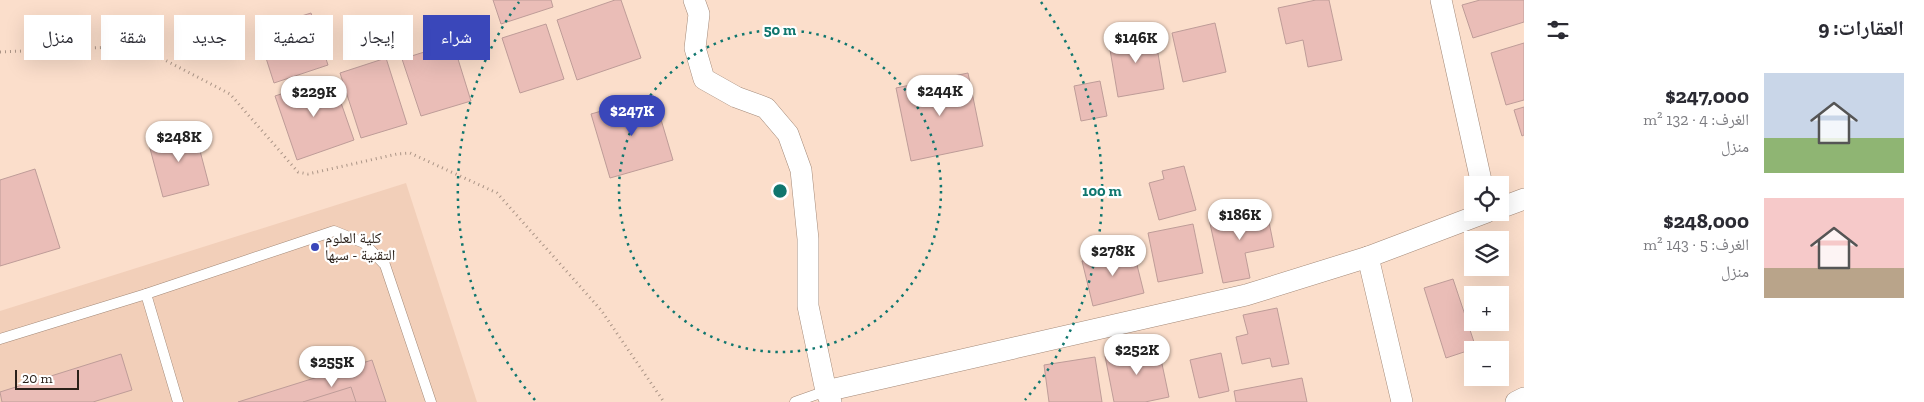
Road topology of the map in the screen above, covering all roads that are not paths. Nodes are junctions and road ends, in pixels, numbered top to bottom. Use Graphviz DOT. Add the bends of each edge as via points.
graph roads {
  1 [pos="694,0"];
  2 [pos="1441,0"];
  3 [pos="1480,176"];
  4 [pos="1524,199"];
  5 [pos="1509,205"];
  6 [pos="1464,221"];
  7 [pos="1368,257"];
  8 [pos="146,294"];
  9 [pos="0,339"];
  10 [pos="829,397"];
  11 [pos="1524,398"];
  12 [pos="178,402"];
  13 [pos="431,402"];
  14 [pos="795,402"];
  15 [pos="1402,402"];
  16 [pos="1516,402"];
  1 -- 10 [label="street" via="699,14 695,48 704,79 766,108 788,134 801,170 808,239 808,306"];
  2 -- 3 [label="street"];
  4 -- 5 [label="street"];
  6 -- 7 [label="street"];
  7 -- 10 [label="street" via="1246,295"];
  7 -- 15 [label="street"];
  8 -- 9 [label="lane"];
  8 -- 12 [label="lane"];
  8 -- 13 [label="lane" via="334,231 364,244 385,264"];
  10 -- 14 [label="lane"];
  11 -- 16 [label="street"];
}
